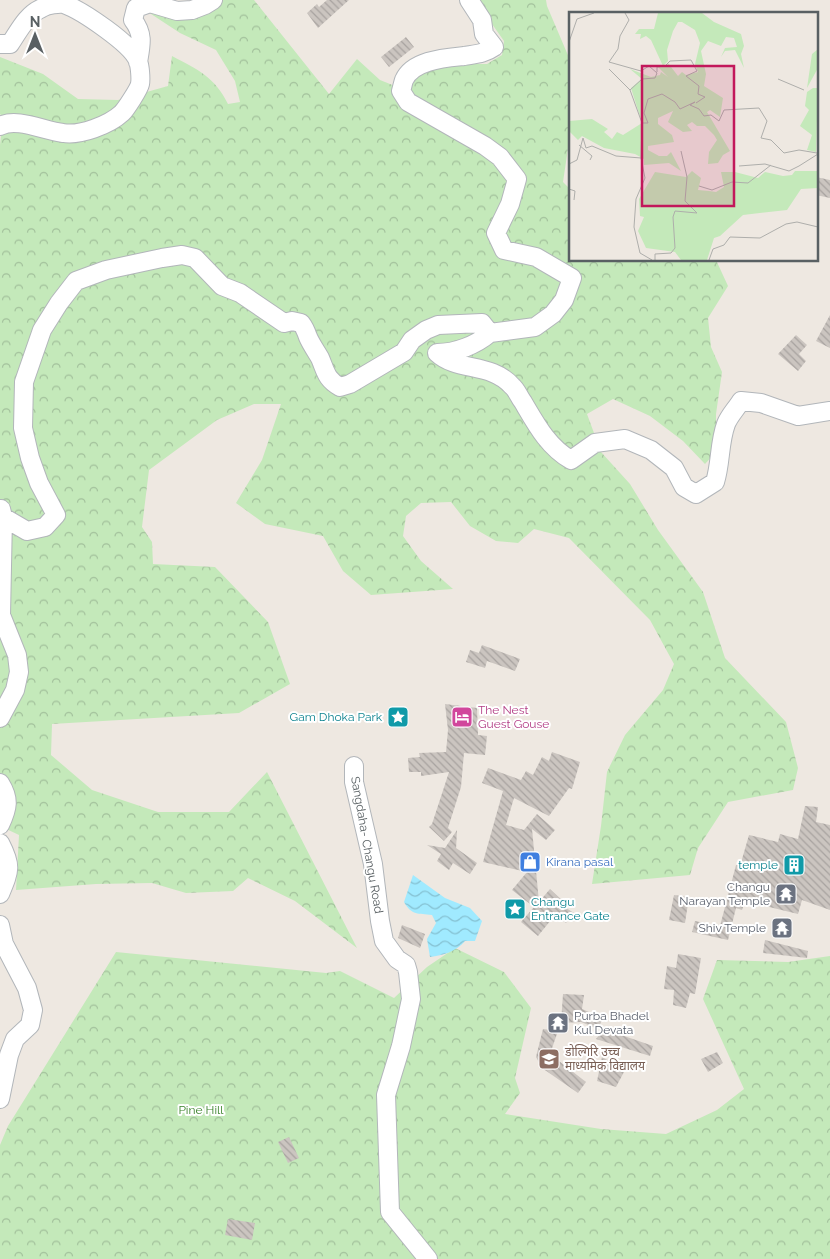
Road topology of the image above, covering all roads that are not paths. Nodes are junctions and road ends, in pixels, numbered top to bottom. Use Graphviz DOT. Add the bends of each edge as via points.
graph roads {
  1 [pos="213,0"];
  2 [pos="469,0"];
  3 [pos="0,44"];
  4 [pos="138,62"];
  5 [pos="0,126"];
  6 [pos="490,333"];
  7 [pos="830,411"];
  8 [pos="2,512"];
  9 [pos="0,718"];
  10 [pos="354,766"];
  11 [pos="0,783"];
  12 [pos="0,825"];
  13 [pos="0,843"];
  14 [pos="0,894"];
  15 [pos="0,925"];
  16 [pos="0,1098"];
  17 [pos="428,1259"];
  1 -- 4 [label="street" via="192,10 177,11 150,3 136,8 133,20 140,29 142,42"];
  2 -- 6 [label="street" via="482,20 484,34 494,47 486,53 425,63 414,68 404,79 401,91 408,102 500,157 517,179 510,204 496,232 504,250 536,257 572,278 564,300 553,314 535,327"];
  3 -- 4 [label="street" via="10,44 35,12 43,7 62,4 116,36 128,46"];
  4 -- 5 [label="street" via="140,84 123,113 87,132 64,134 29,125 6,123"];
  6 -- 7 [label="street" via="480,341 449,353 437,353 444,360 495,372 513,386 548,442 571,460 595,443 625,439 652,450 674,468 684,487 696,494 715,482 727,423 741,401 761,402 798,416"];
  6 -- 8 [label="street" via="482,323 438,325 412,340 404,352 340,387 324,370 301,323 284,323 240,293 222,286 196,258 182,255 162,258 106,270 76,281 42,330 24,382 23,428 30,458 56,515 45,527 26,531"];
  8 -- 9 [label="street" via="1,615 17,655 19,672 15,690"];
  10 -- 17 [label="street, Sangdaha- Changu Road" via="354,782 373,864 384,941 397,959 406,965 411,999 386,1095 390,1212"];
  11 -- 12 [label="street" via="7,793 6,812"];
  13 -- 14 [label="street" via="8,858 8,875"];
  15 -- 16 [label="street" via="4,944 27,988 33,1010 30,1025 15,1039"];
}
